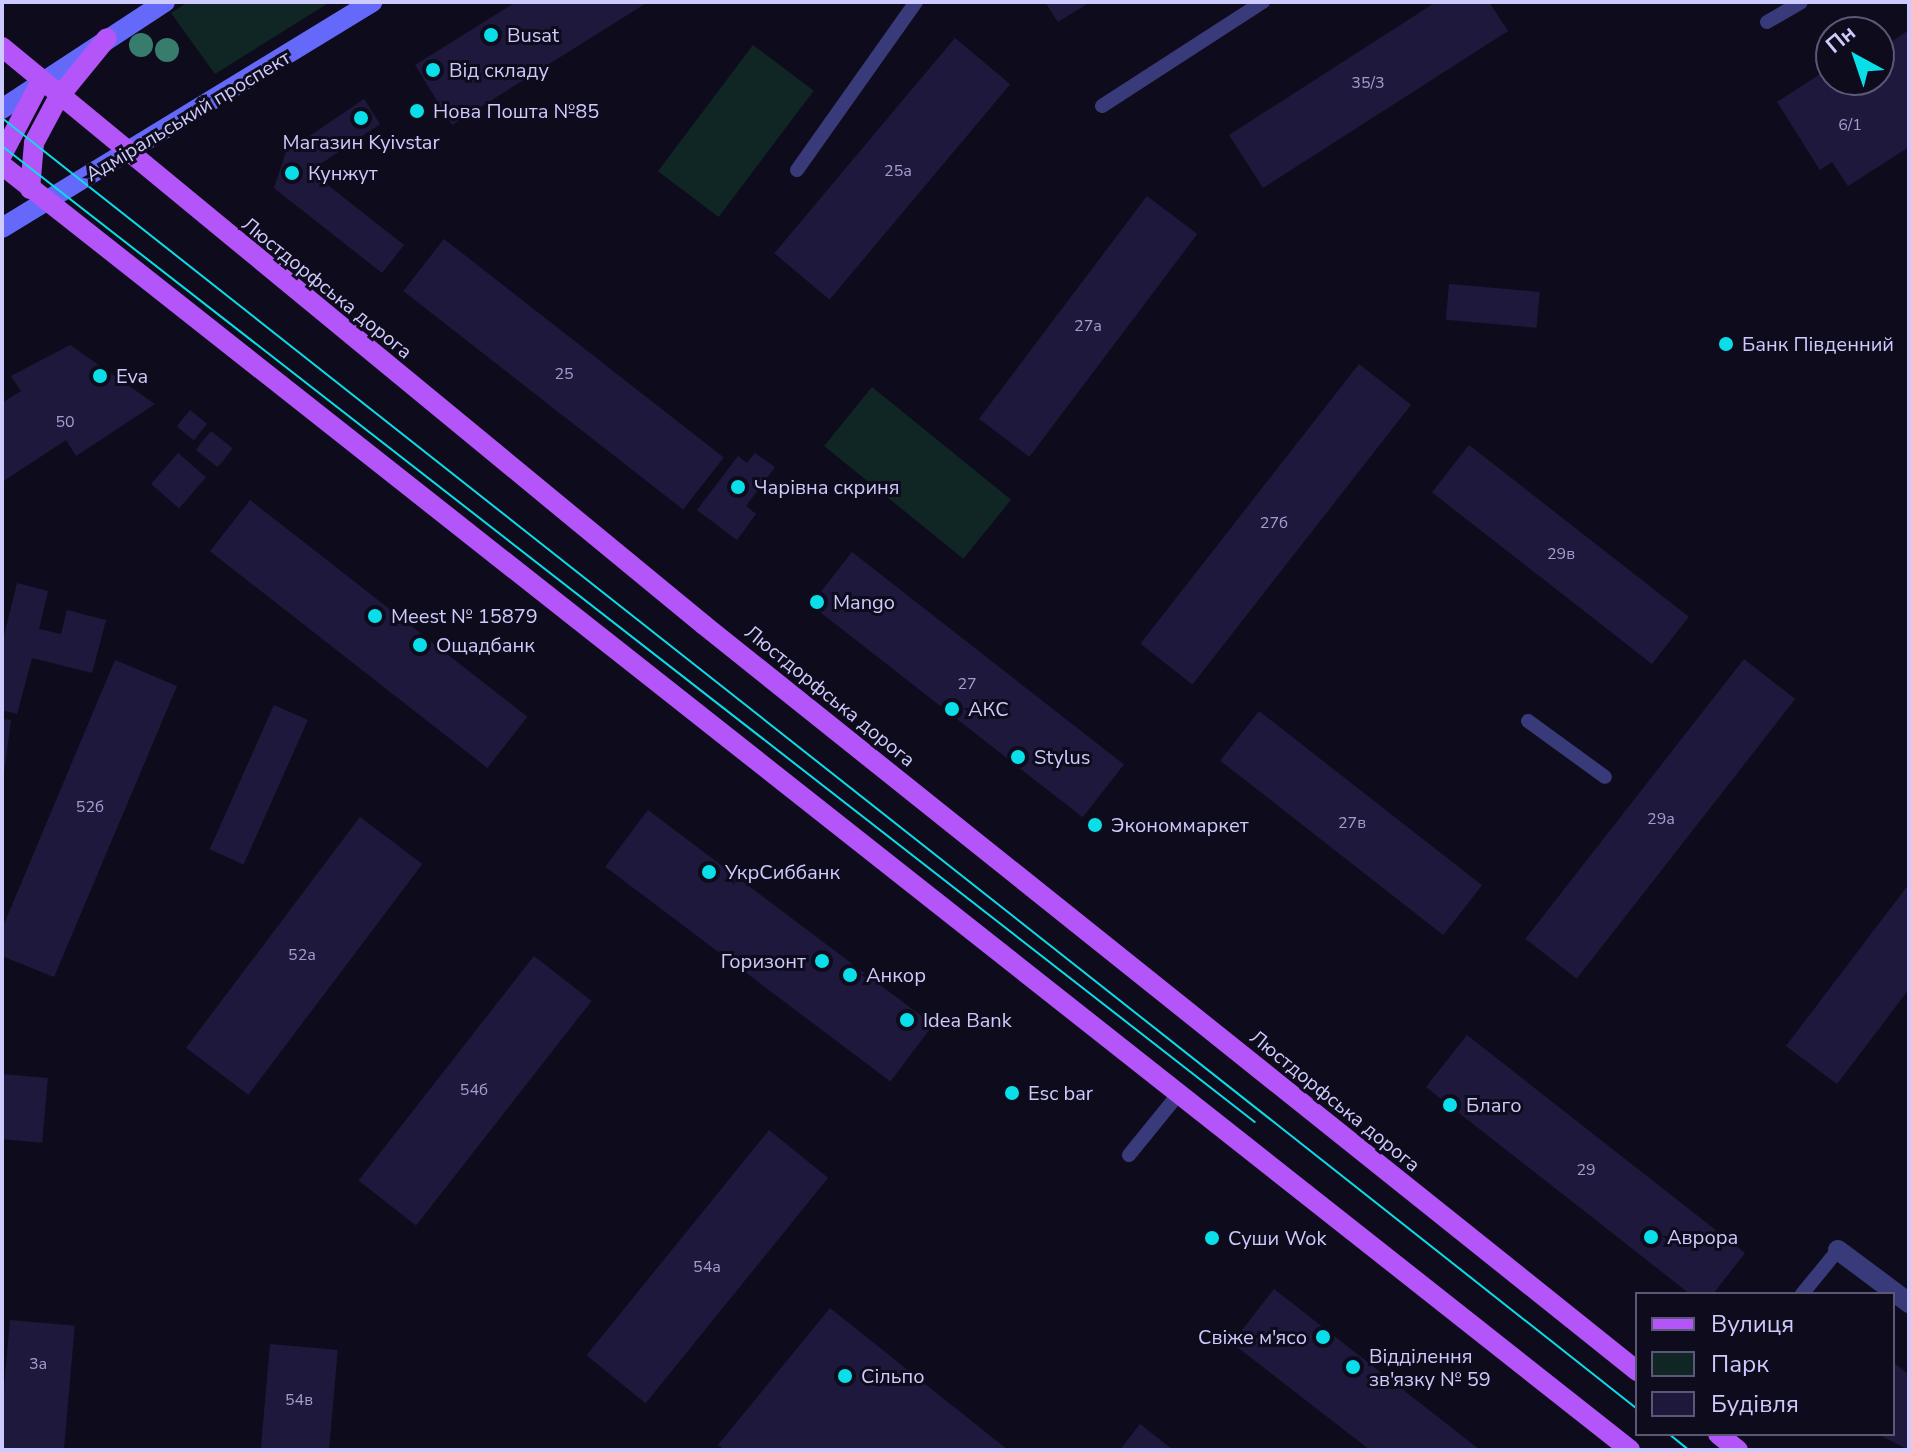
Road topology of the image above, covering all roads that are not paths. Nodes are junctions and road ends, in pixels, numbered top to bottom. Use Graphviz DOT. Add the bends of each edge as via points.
graph roads {
  1 [pos="165,2"];
  2 [pos="372,2"];
  3 [pos="916,2"];
  4 [pos="1263,2"];
  5 [pos="1801,2"];
  6 [pos="1767,22"];
  7 [pos="107,38"];
  8 [pos="2,47"];
  9 [pos="40,83"];
  10 [pos="58,98"];
  11 [pos="1102,106"];
  12 [pos="2,109"];
  13 [pos="2,155"];
  14 [pos="127,156"];
  15 [pos="2,165"];
  16 [pos="797,170"];
  17 [pos="37,195"];
  18 [pos="2,228"];
  19 [pos="1528,721"];
  20 [pos="1605,777"];
  21 [pos="1177,1096"];
  22 [pos="1129,1155"];
  23 [pos="1838,1250"];
  24 [pos="1804,1292"];
  25 [pos="1894,1292"];
  26 [pos="1635,1369"];
  27 [pos="1720,1436"];
  28 [pos="1630,1450"];
  29 [pos="1738,1450"];
  1 -- 7 [label="main road"];
  2 -- 14 [label="main road, Адміральський проспект"];
  3 -- 16 [label="lane"];
  4 -- 11 [label="lane"];
  5 -- 6 [label="lane"];
  7 -- 9 [label="main road"];
  7 -- 10 [label="main road"];
  8 -- 9 [label="main road, Люстдорфська дорога"];
  9 -- 10 [label="main road, Люстдорфська дорога"];
  9 -- 12 [label="main road"];
  9 -- 13 [label="main road"];
  10 -- 14 [label="main road, Люстдорфська дорога"];
  10 -- 17 [label="main road" via="34,143"];
  14 -- 17 [label="main road, Адміральський проспект"];
  14 -- 26 [label="main road, Люстдорфська дорога"];
  15 -- 17 [label="main road"];
  17 -- 18 [label="main road, Адміральський проспект"];
  17 -- 21 [label="main road"];
  19 -- 20 [label="lane"];
  21 -- 22 [label="lane"];
  21 -- 28 [label="main road"];
  23 -- 24 [label="lane"];
  23 -- 25 [label="street"];
  27 -- 29 [label="main road"];
}
